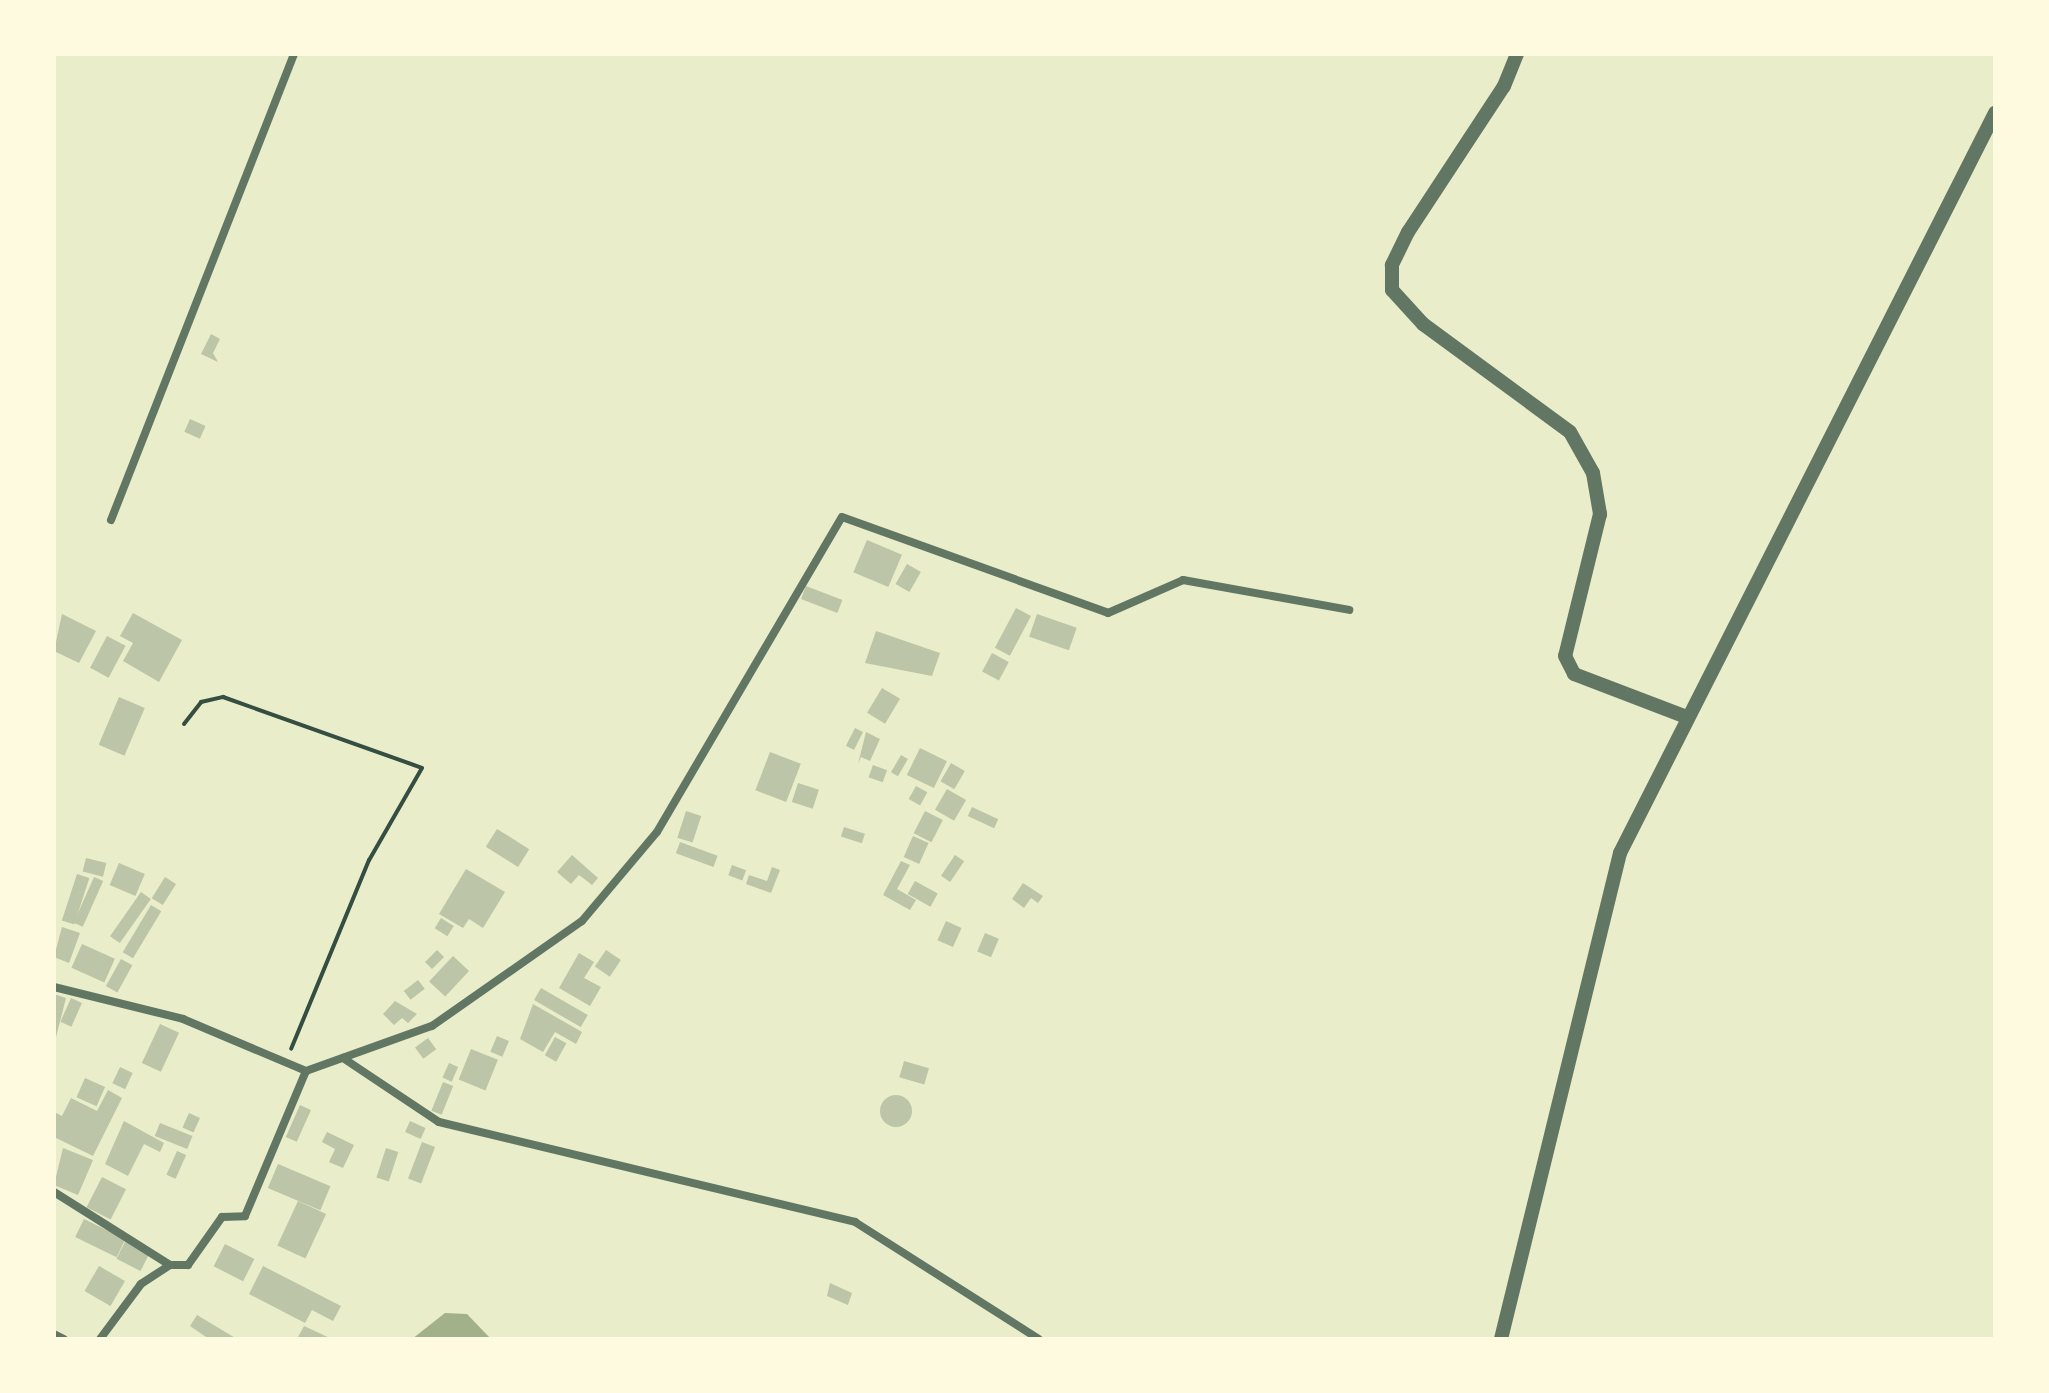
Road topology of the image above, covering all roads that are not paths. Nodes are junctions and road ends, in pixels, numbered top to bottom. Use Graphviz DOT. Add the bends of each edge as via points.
graph roads {
  1 [pos="294,54"];
  2 [pos="1517,54"];
  3 [pos="1995,113"];
  4 [pos="111,520"];
  5 [pos="1349,610"];
  6 [pos="1684,716"];
  7 [pos="54,987"];
  8 [pos="343,1058"];
  9 [pos="306,1071"];
  10 [pos="54,1192"];
  11 [pos="170,1265"];
  12 [pos="54,1334"];
  13 [pos="64,1339"];
  14 [pos="100,1339"];
  15 [pos="1039,1339"];
  16 [pos="1501,1339"];
  1 -- 4 [label="street"];
  2 -- 6 [label="street" via="1504,86 1408,232 1392,265 1392,290 1423,324 1570,432 1593,473 1600,514 1565,656 1574,674"];
  3 -- 6 [label="street" via="1793,506 1733,642"];
  5 -- 8 [label="street" via="1183,580 1108,613 842,517 657,832 582,921 432,1026"];
  6 -- 16 [label="street" via="1620,853"];
  7 -- 9 [label="street" via="183,1019"];
  8 -- 9 [label="street"];
  8 -- 15 [label="street" via="439,1122 855,1222"];
  9 -- 11 [label="street" via="245,1216 222,1217 188,1265"];
  10 -- 11 [label="street"];
  11 -- 14 [label="street" via="141,1284"];
  12 -- 13 [label="street"];
}
